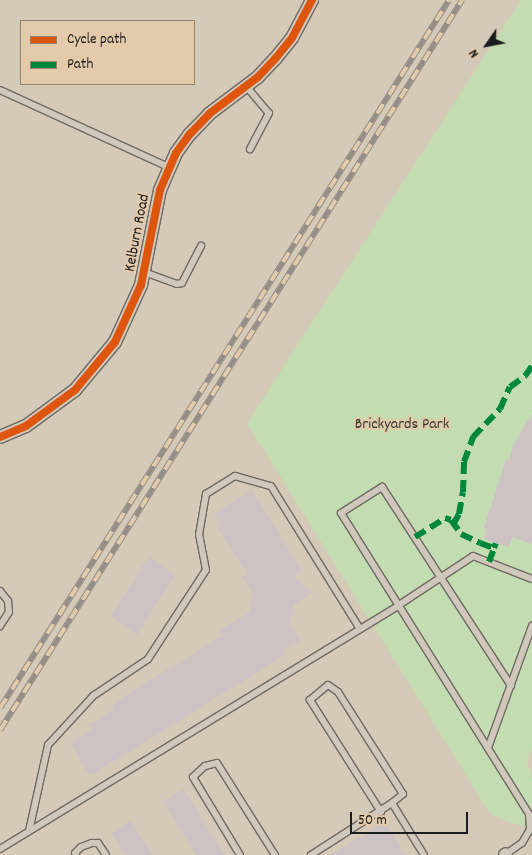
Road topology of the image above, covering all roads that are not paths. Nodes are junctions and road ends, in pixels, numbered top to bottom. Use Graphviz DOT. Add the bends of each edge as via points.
graph roads {
  1 [pos="312,0"];
  2 [pos="246,86"];
  3 [pos="0,90"];
  4 [pos="250,149"];
  5 [pos="170,168"];
  6 [pos="201,246"];
  7 [pos="144,272"];
  8 [pos="0,436"];
  9 [pos="441,577"];
  10 [pos="532,579"];
  11 [pos="0,591"];
  12 [pos="399,605"];
  13 [pos="0,626"];
  14 [pos="532,626"];
  15 [pos="360,629"];
  16 [pos="512,686"];
  17 [pos="488,748"];
  18 [pos="392,803"];
  19 [pos="381,812"];
  20 [pos="29,831"];
  21 [pos="0,849"];
  22 [pos="76,855"];
  23 [pos="106,855"];
  24 [pos="240,855"];
  25 [pos="275,855"];
  26 [pos="311,855"];
  27 [pos="424,855"];
  28 [pos="506,855"];
  1 -- 2 [label="street, Kelburn Road" via="292,38"];
  2 -- 4 [label="lane" via="269,113"];
  2 -- 5 [label="street, Kelburn Road" via="209,114 190,134"];
  3 -- 5 [label="lane"];
  5 -- 7 [label="street, Kelburn Road" via="160,190"];
  6 -- 7 [label="lane" via="182,283"];
  7 -- 8 [label="street, Kelburn Road" via="115,342 75,390 26,426"];
  9 -- 10 [label="lane" via="473,556"];
  9 -- 12 [label="lane"];
  9 -- 12 [label="lane" via="382,487 341,513"];
  9 -- 16 [label="lane"];
  11 -- 13 [label="lane" via="8,601 9,612"];
  12 -- 15 [label="lane"];
  12 -- 17 [label="lane"];
  14 -- 16 [label="lane"];
  15 -- 20 [label="lane"];
  15 -- 20 [label="lane" via="271,486 235,476 206,494 199,535 206,570 148,659 93,696 48,745"];
  16 -- 17 [label="lane"];
  17 -- 28 [label="lane" via="529,814 530,829 522,843"];
  18 -- 19 [label="lane"];
  18 -- 19 [label="lane" via="403,794 338,692 328,685 310,700"];
  18 -- 27 [label="lane"];
  19 -- 26 [label="lane"];
  20 -- 21 [label="lane"];
  22 -- 23 [label="lane" via="81,847 98,843"];
  24 -- 25 [label="lane" via="192,777 205,766 217,763"];
}
